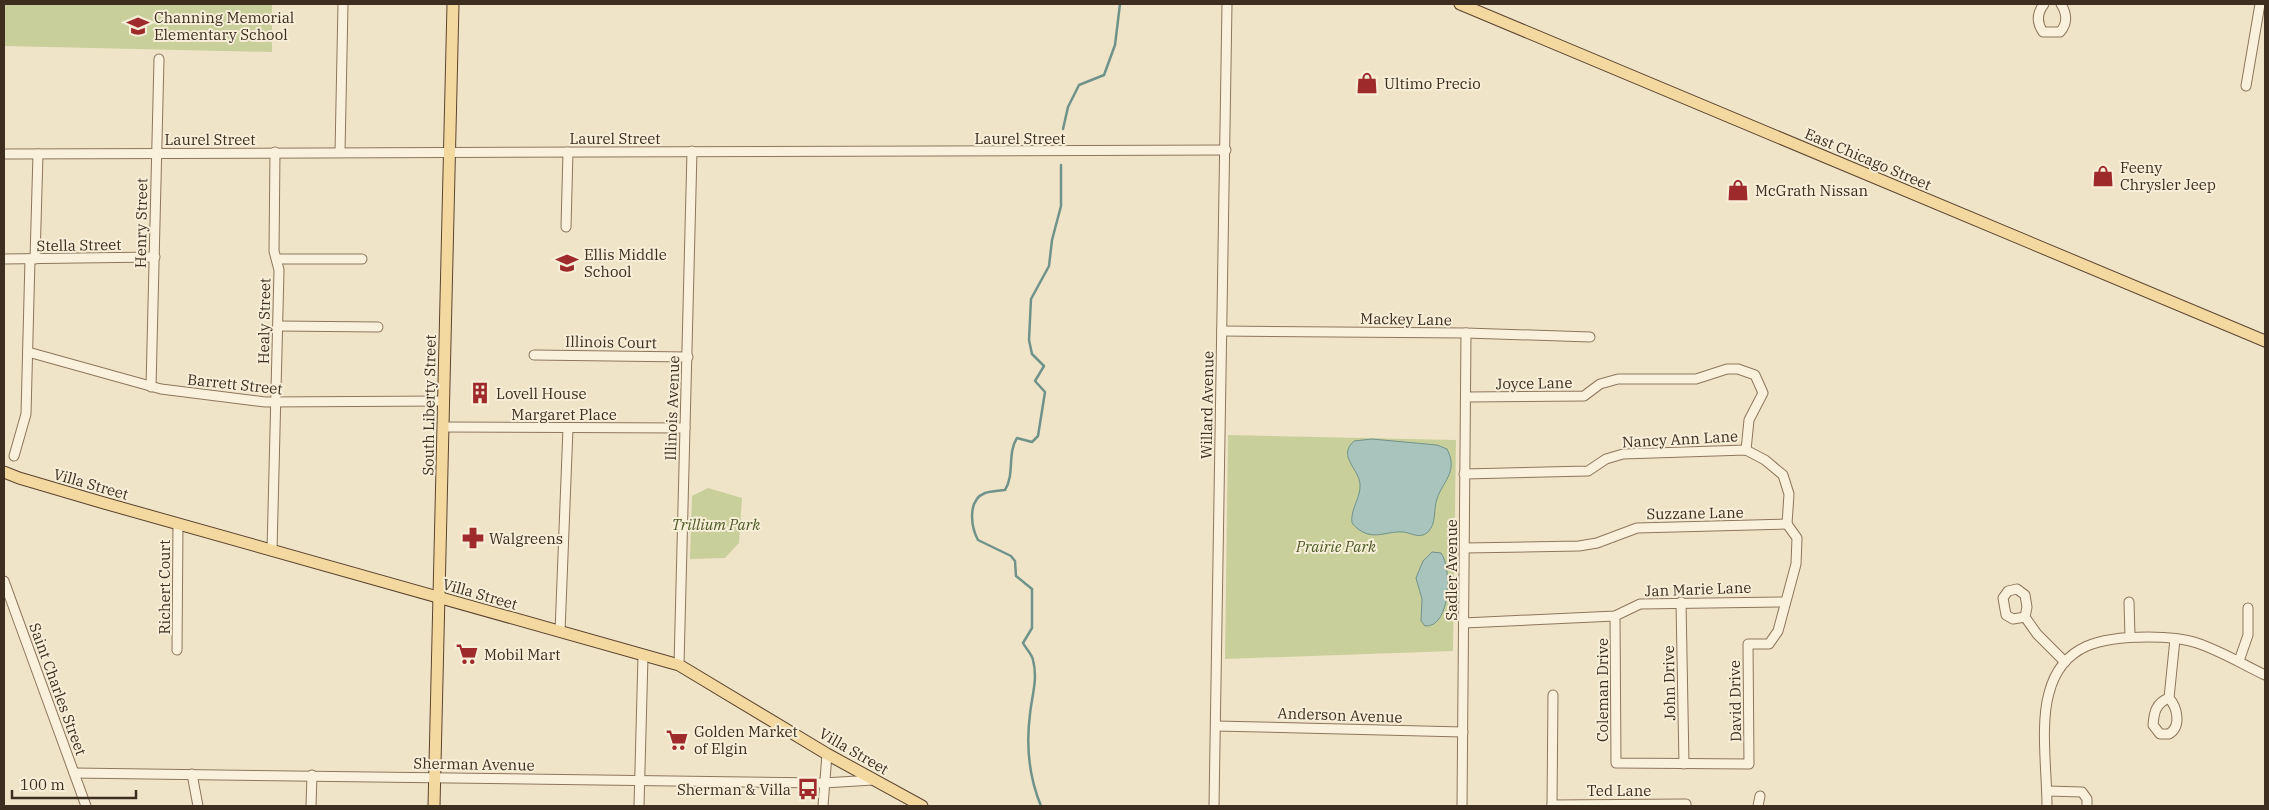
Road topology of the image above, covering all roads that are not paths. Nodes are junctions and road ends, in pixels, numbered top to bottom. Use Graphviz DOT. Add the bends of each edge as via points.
graph roads {
  1 [pos="343,4"];
  2 [pos="453,4"];
  3 [pos="1227,4"];
  4 [pos="1460,4"];
  5 [pos="2044,4"];
  6 [pos="2060,4"];
  7 [pos="2260,4"];
  8 [pos="159,59"];
  9 [pos="2246,86"];
  10 [pos="1226,150"];
  11 [pos="692,151"];
  12 [pos="276,152"];
  13 [pos="340,152"];
  14 [pos="449,152"];
  15 [pos="568,152"];
  16 [pos="156,153"];
  17 [pos="4,154"];
  18 [pos="38,154"];
  19 [pos="566,227"];
  20 [pos="155,257"];
  21 [pos="4,259"];
  22 [pos="32,259"];
  23 [pos="277,259"];
  24 [pos="362,259"];
  25 [pos="278,326"];
  26 [pos="378,327"];
  27 [pos="1222,331"];
  28 [pos="1466,333"];
  29 [pos="1590,337"];
  30 [pos="2265,341"];
  31 [pos="28,352"];
  32 [pos="534,355"];
  33 [pos="688,357"];
  34 [pos="151,386"];
  35 [pos="1467,398"];
  36 [pos="444,401"];
  37 [pos="276,403"];
  38 [pos="444,428"];
  39 [pos="568,428"];
  40 [pos="685,428"];
  41 [pos="1746,450"];
  42 [pos="14,456"];
  43 [pos="4,472"];
  44 [pos="1464,474"];
  45 [pos="178,524"];
  46 [pos="1787,524"];
  47 [pos="1464,548"];
  48 [pos="272,551"];
  49 [pos="4,581"];
  50 [pos="439,598"];
  51 [pos="1681,602"];
  52 [pos="1785,602"];
  53 [pos="2129,602"];
  54 [pos="8,604"];
  55 [pos="2248,608"];
  56 [pos="1615,616"];
  57 [pos="2025,618"];
  58 [pos="1464,624"];
  59 [pos="560,632"];
  60 [pos="2130,637"];
  61 [pos="2175,639"];
  62 [pos="178,650"];
  63 [pos="643,656"];
  64 [pos="2239,661"];
  65 [pos="2065,662"];
  66 [pos="679,665"];
  67 [pos="2265,675"];
  68 [pos="1553,695"];
  69 [pos="2168,698"];
  70 [pos="1216,726"];
  71 [pos="1463,732"];
  72 [pos="827,754"];
  73 [pos="1684,764"];
  74 [pos="74,772"];
  75 [pos="192,774"];
  76 [pos="312,775"];
  77 [pos="435,777"];
  78 [pos="640,779"];
  79 [pos="872,780"];
  80 [pos="824,783"];
  81 [pos="2047,791"];
  82 [pos="1760,796"];
  83 [pos="1552,805"];
  84 [pos="1686,805"];
  85 [pos="86,806"];
  86 [pos="198,806"];
  87 [pos="311,806"];
  88 [pos="434,806"];
  89 [pos="639,806"];
  90 [pos="823,806"];
  91 [pos="922,806"];
  92 [pos="1214,806"];
  93 [pos="1462,806"];
  94 [pos="1758,806"];
  95 [pos="2047,806"];
  96 [pos="2087,806"];
  1 -- 13 [label="street"];
  2 -- 14 [label="main road, South Liberty Street"];
  3 -- 10 [label="street, Willard Avenue"];
  4 -- 30 [label="main road, East Chicago Street"];
  5 -- 6 [label="street" via="2039,11 2039,26 2043,32 2051,34 2066,26 2066,16"];
  7 -- 9 [label="street"];
  8 -- 16 [label="street, Henry Street"];
  10 -- 11 [label="street, Laurel Street"];
  10 -- 27 [label="street, Willard Avenue"];
  11 -- 15 [label="street, Laurel Street"];
  11 -- 33 [label="street, Illinois Avenue"];
  12 -- 13 [label="street, Laurel Street"];
  12 -- 16 [label="street, Laurel Street"];
  12 -- 23 [label="street, Healy Street" via="274,251"];
  13 -- 14 [label="street, Laurel Street"];
  14 -- 15 [label="street, Laurel Street"];
  14 -- 36 [label="main road, South Liberty Street"];
  15 -- 19 [label="street"];
  16 -- 18 [label="street, Laurel Street"];
  16 -- 20 [label="street, Henry Street"];
  17 -- 18 [label="street, Laurel Street"];
  18 -- 22 [label="street"];
  20 -- 22 [label="street, Stella Street"];
  20 -- 34 [label="street, Henry Street"];
  21 -- 22 [label="street, Stella Street"];
  22 -- 31 [label="street"];
  23 -- 24 [label="street"];
  23 -- 25 [label="street, Healy Street"];
  25 -- 26 [label="street"];
  25 -- 37 [label="street, Healy Street"];
  27 -- 28 [label="street, Mackey Lane"];
  27 -- 70 [label="street, Willard Avenue"];
  28 -- 29 [label="street, Mackey Lane"];
  28 -- 35 [label="street, Sadler Avenue"];
  31 -- 34 [label="street, Barrett Street"];
  31 -- 42 [label="street" via="26,416"];
  32 -- 33 [label="street, Illinois Court"];
  33 -- 40 [label="street, Illinois Avenue"];
  34 -- 37 [label="street, Barrett Street"];
  35 -- 41 [label="street, Joyce Lane" via="1584,396 1600,384 1618,379 1696,379 1727,369 1738,369 1755,375 1763,393 1749,420"];
  35 -- 44 [label="street, Sadler Avenue"];
  36 -- 37 [label="street, Barrett Street"];
  36 -- 38 [label="main road, South Liberty Street"];
  37 -- 48 [label="street, Healy Street"];
  38 -- 39 [label="street, Margaret Place"];
  38 -- 50 [label="main road, South Liberty Street"];
  39 -- 40 [label="street, Margaret Place"];
  39 -- 59 [label="street"];
  40 -- 66 [label="street, Illinois Avenue"];
  41 -- 44 [label="street, Nancy Ann Lane" via="1623,454 1606,459 1588,471"];
  41 -- 46 [label="street, Nancy Ann Lane" via="1783,475 1789,494"];
  43 -- 45 [label="main road, Villa Street"];
  44 -- 47 [label="street, Sadler Avenue"];
  45 -- 48 [label="main road, Villa Street"];
  45 -- 62 [label="street, Richert Court"];
  46 -- 47 [label="street, Suzzane Lane" via="1637,528 1579,546"];
  46 -- 52 [label="street" via="1797,538 1796,564"];
  47 -- 58 [label="street, Sadler Avenue"];
  48 -- 50 [label="main road, Villa Street"];
  49 -- 54 [label="street, Saint Charles Street"];
  50 -- 59 [label="main road, Villa Street"];
  50 -- 77 [label="main road, South Liberty Street"];
  51 -- 52 [label="street, Jan Marie Lane"];
  51 -- 56 [label="street, Jan Marie Lane" via="1640,604"];
  51 -- 73 [label="street, John Drive"];
  52 -- 73 [label="street, David Drive" via="1778,631 1770,644 1748,644 1749,764"];
  53 -- 60 [label="street"];
  54 -- 74 [label="street, Saint Charles Street"];
  55 -- 64 [label="street" via="2248,635"];
  56 -- 58 [label="street, Jan Marie Lane"];
  56 -- 73 [label="street, Coleman Drive" via="1616,763"];
  57 -- 65 [label="street"];
  58 -- 71 [label="street, Sadler Avenue"];
  59 -- 63 [label="main road, Villa Street"];
  60 -- 61 [label="street"];
  60 -- 65 [label="street" via="2112,637 2090,644"];
  61 -- 64 [label="street" via="2195,642"];
  61 -- 69 [label="street"];
  63 -- 66 [label="main road, Villa Street"];
  63 -- 78 [label="street"];
  64 -- 67 [label="street"];
  65 -- 81 [label="street" via="2053,681 2047,701"];
  66 -- 72 [label="main road, Villa Street"];
  68 -- 83 [label="street"];
  70 -- 71 [label="street, Anderson Avenue"];
  70 -- 92 [label="street, Willard Avenue"];
  71 -- 93 [label="street, Sadler Avenue"];
  72 -- 79 [label="main road, Villa Street"];
  72 -- 80 [label="street"];
  74 -- 75 [label="street, Sherman Avenue"];
  74 -- 85 [label="street, Saint Charles Street"];
  75 -- 76 [label="street, Sherman Avenue"];
  75 -- 86 [label="street"];
  76 -- 77 [label="street, Sherman Avenue"];
  76 -- 87 [label="street"];
  77 -- 78 [label="street, Sherman Avenue"];
  77 -- 88 [label="main road, South Liberty Street"];
  78 -- 80 [label="street, Sherman Avenue"];
  78 -- 89 [label="street"];
  79 -- 80 [label="street, Sherman Avenue"];
  79 -- 91 [label="main road, Villa Street"];
  80 -- 90 [label="street"];
  81 -- 95 [label="street"];
  81 -- 96 [label="street" via="2082,792"];
  82 -- 94 [label="street"];
  83 -- 84 [label="street, Ted Lane"];
}
